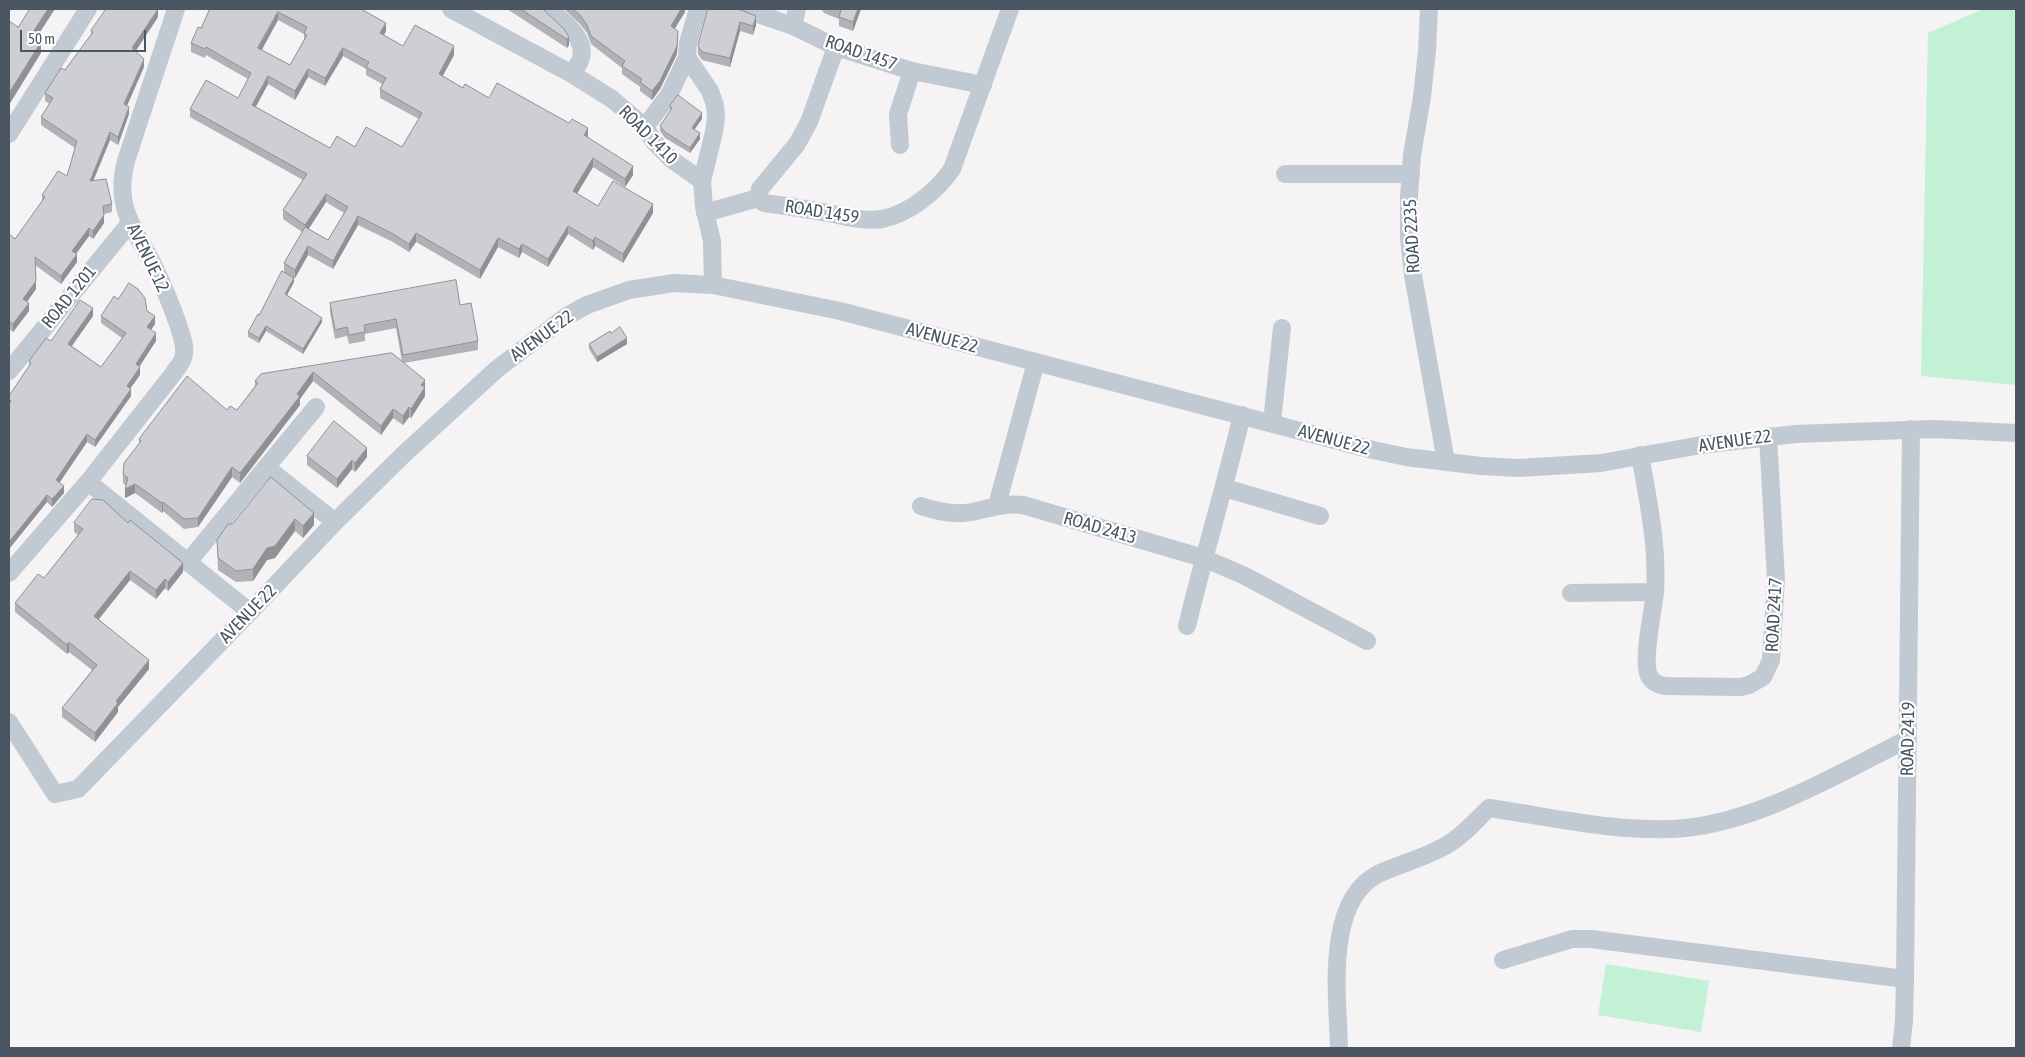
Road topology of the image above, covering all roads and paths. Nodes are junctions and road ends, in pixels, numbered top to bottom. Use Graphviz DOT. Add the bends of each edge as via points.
graph roads {
  1 [pos="88,9"];
  2 [pos="176,9"];
  3 [pos="548,9"];
  4 [pos="698,9"];
  5 [pos="743,9"];
  6 [pos="797,9"];
  7 [pos="1010,9"];
  8 [pos="1429,9"];
  9 [pos="456,10"];
  10 [pos="793,26"];
  11 [pos="836,47"];
  12 [pos="687,57"];
  13 [pos="912,71"];
  14 [pos="572,74"];
  15 [pos="983,84"];
  16 [pos="645,127"];
  17 [pos="9,134"];
  18 [pos="900,145"];
  19 [pos="1285,174"];
  20 [pos="1411,174"];
  21 [pos="702,181"];
  22 [pos="758,198"];
  23 [pos="705,212"];
  24 [pos="130,223"];
  25 [pos="713,285"];
  26 [pos="1282,328"];
  27 [pos="1036,362"];
  28 [pos="9,371"];
  29 [pos="316,407"];
  30 [pos="1242,415"];
  31 [pos="1272,422"];
  32 [pos="1911,429"];
  33 [pos="2016,434"];
  34 [pos="1768,436"];
  35 [pos="1640,455"];
  36 [pos="1446,462"];
  37 [pos="266,467"];
  38 [pos="88,482"];
  39 [pos="1225,488"];
  40 [pos="997,505"];
  41 [pos="921,506"];
  42 [pos="1320,516"];
  43 [pos="335,522"];
  44 [pos="1203,558"];
  45 [pos="188,562"];
  46 [pos="9,573"];
  47 [pos="1655,592"];
  48 [pos="1572,593"];
  49 [pos="250,612"];
  50 [pos="1187,626"];
  51 [pos="1367,641"];
  52 [pos="9,722"];
  53 [pos="1908,739"];
  54 [pos="1503,960"];
  55 [pos="1905,979"];
  56 [pos="1339,1048"];
  57 [pos="1901,1048"];
  1 -- 17 [label="street"];
  2 -- 24 [label="street, AVENUE 12" via="122,176 121,195"];
  3 -- 14 [label="street" via="569,26 578,39 582,52"];
  4 -- 12 [label="street"];
  5 -- 10 [label="street, ROAD 1457"];
  6 -- 10 [label="street"];
  7 -- 15 [label="street, ROAD 1459"];
  8 -- 20 [label="street, ROAD 2235" via="1422,97"];
  9 -- 14 [label="street, ROAD 1410"];
  10 -- 11 [label="street, ROAD 1457"];
  11 -- 13 [label="street, ROAD 1457"];
  11 -- 22 [label="street, ROAD 1459" via="809,122 797,144 760,190"];
  12 -- 16 [label="street" via="669,95"];
  12 -- 21 [label="street" via="710,91 715,105 714,132"];
  13 -- 15 [label="street, ROAD 1457"];
  13 -- 18 [label="street" via="898,114"];
  14 -- 16 [label="street, ROAD 1410" via="612,99"];
  15 -- 22 [label="street, ROAD 1459" via="952,168 943,181 902,212 882,219 860,219 764,203"];
  16 -- 21 [label="street, ROAD 1410" via="671,159"];
  19 -- 20 [label="street"];
  20 -- 36 [label="street, ROAD 2235" via="1409,238 1413,275"];
  21 -- 23 [label="street"];
  22 -- 23 [label="street"];
  23 -- 25 [label="street" via="712,241"];
  24 -- 28 [label="street, ROAD 1201"];
  24 -- 38 [label="street, AVENUE 12" via="175,317 184,343 183,358"];
  25 -- 27 [label="street, AVENUE 22" via="840,311"];
  25 -- 43 [label="street, AVENUE 22" via="674,283 629,290 567,316 497,369"];
  26 -- 31 [label="street"];
  27 -- 30 [label="street, AVENUE 22"];
  27 -- 40 [label="street"];
  29 -- 37 [label="street"];
  30 -- 31 [label="street, AVENUE 22"];
  30 -- 39 [label="street"];
  31 -- 36 [label="street, AVENUE 22" via="1406,458"];
  32 -- 33 [label="street, AVENUE 22"];
  32 -- 34 [label="street, AVENUE 22"];
  32 -- 53 [label="street, ROAD 2419"];
  34 -- 35 [label="street, AVENUE 22"];
  34 -- 47 [label="street, ROAD 2417" via="1776,580 1771,660 1767,672 1756,682 1741,687 1666,686 1656,683 1648,667"];
  35 -- 36 [label="street, AVENUE 22" via="1556,466 1509,467"];
  35 -- 47 [label="street, ROAD 2417" via="1654,536"];
  37 -- 43 [label="street"];
  37 -- 45 [label="street"];
  38 -- 45 [label="street"];
  38 -- 46 [label="street, AVENUE 12"];
  39 -- 42 [label="street"];
  39 -- 44 [label="street"];
  40 -- 41 [label="street, ROAD 2413" via="962,513 934,511"];
  40 -- 44 [label="street, ROAD 2413" via="1023,505"];
  43 -- 49 [label="street, AVENUE 22"];
  44 -- 50 [label="street"];
  44 -- 51 [label="street, ROAD 2413" via="1243,575"];
  45 -- 49 [label="street"];
  47 -- 48 [label="street"];
  49 -- 52 [label="street, AVENUE 22" via="83,784 72,791 55,794"];
  53 -- 55 [label="street, ROAD 2419"];
  53 -- 56 [label="street" via="1779,802 1735,818 1686,828 1605,825 1489,808 1447,846 1377,875 1358,892 1339,936 1336,960"];
  54 -- 55 [label="street" via="1572,939 1591,939"];
  55 -- 57 [label="street, ROAD 2419"];
}
